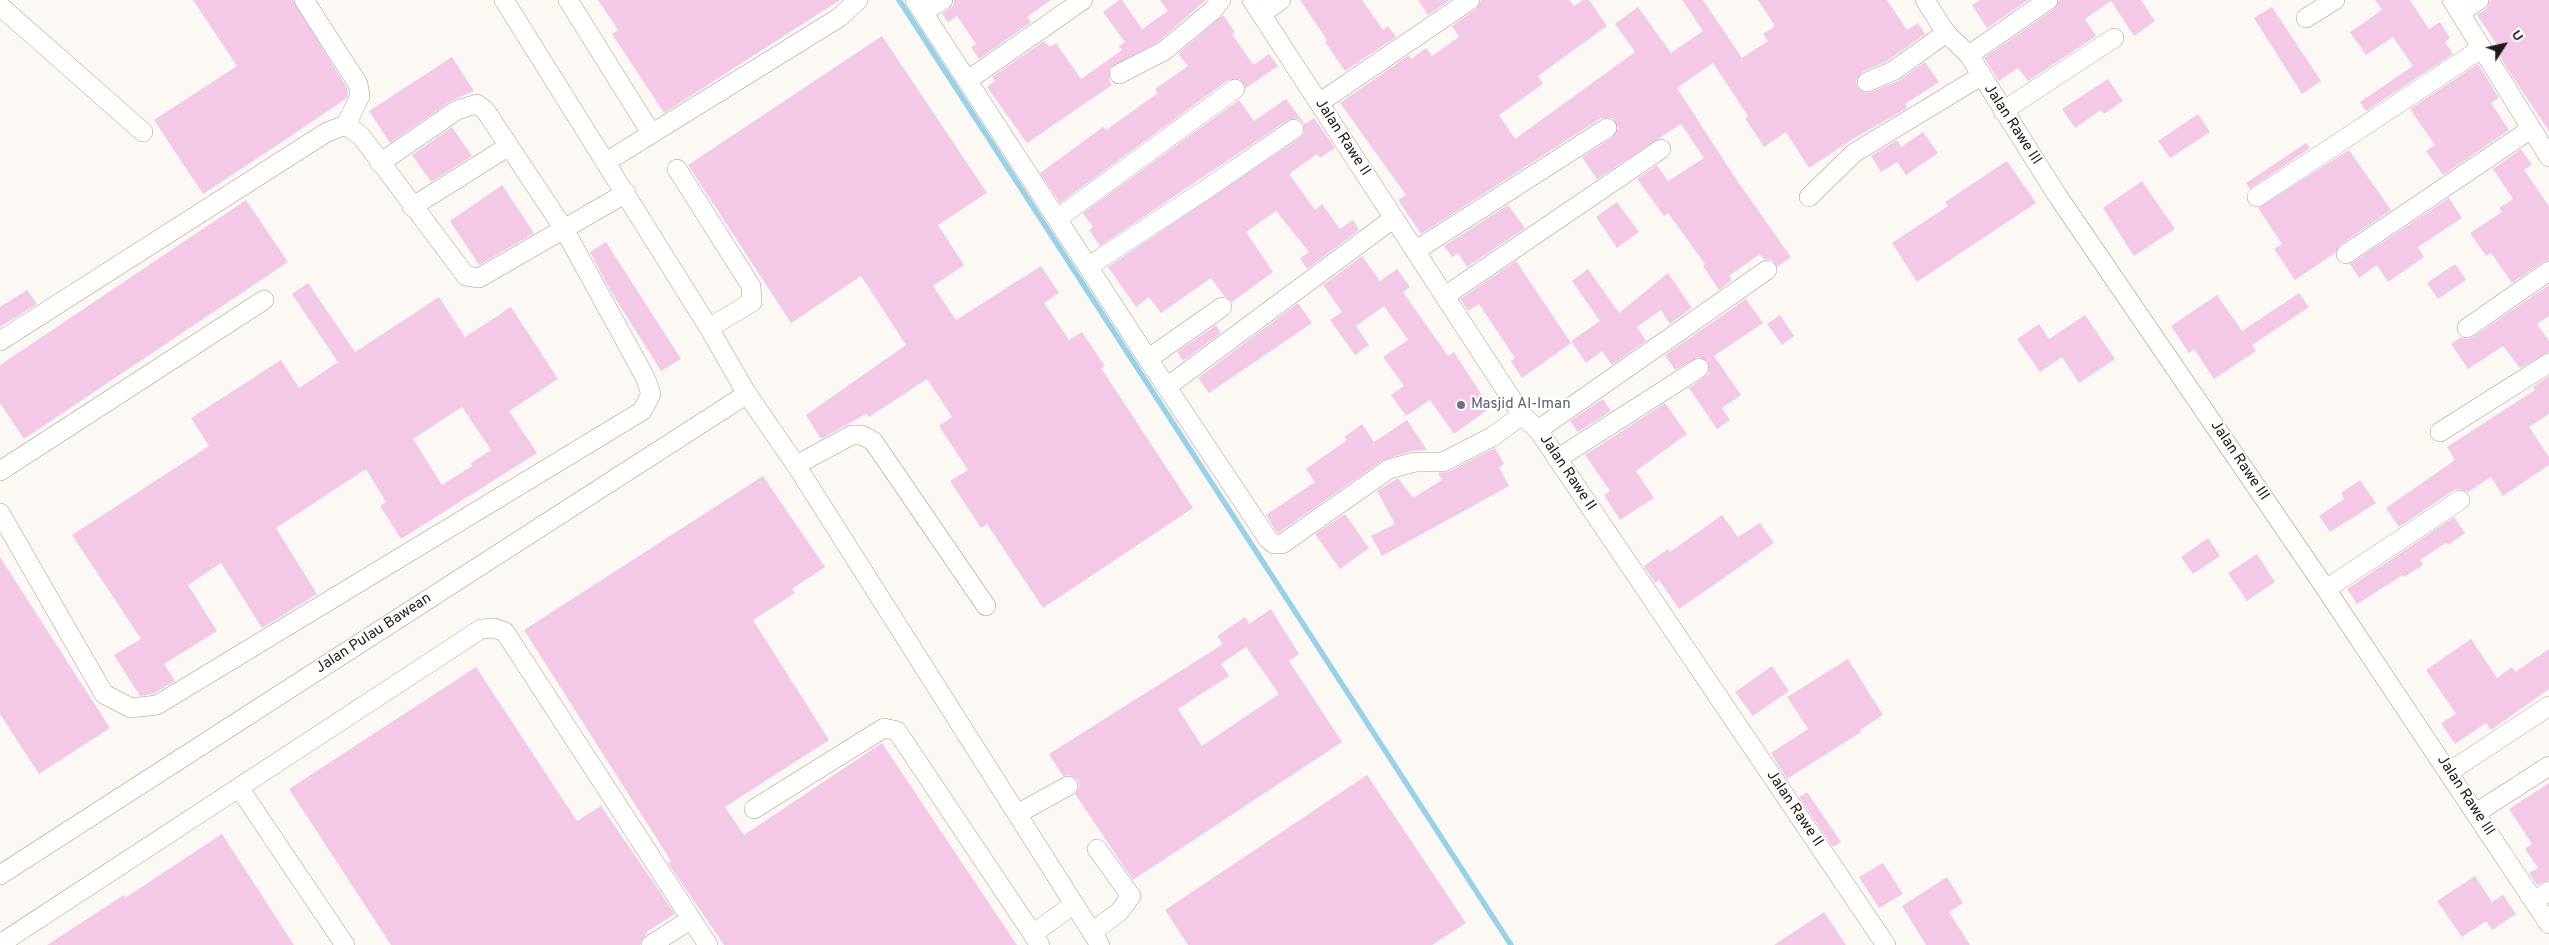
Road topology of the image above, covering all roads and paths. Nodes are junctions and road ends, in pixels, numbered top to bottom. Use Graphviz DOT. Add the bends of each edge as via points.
graph roads {
  1 [pos="304,0"];
  2 [pos="504,0"];
  3 [pos="568,0"];
  4 [pos="858,0"];
  5 [pos="943,0"];
  6 [pos="1083,0"];
  7 [pos="1221,0"];
  8 [pos="1281,0"];
  9 [pos="1470,0"];
  10 [pos="1925,0"];
  11 [pos="2048,0"];
  12 [pos="2335,0"];
  13 [pos="2479,0"];
  14 [pos="0,6"];
  15 [pos="920,6"];
  16 [pos="2456,6"];
  17 [pos="1257,7"];
  18 [pos="2306,18"];
  19 [pos="1946,33"];
  20 [pos="2114,38"];
  21 [pos="2482,48"];
  22 [pos="1969,55"];
  23 [pos="1119,74"];
  24 [pos="1981,76"];
  25 [pos="968,80"];
  26 [pos="1867,82"];
  27 [pos="1235,89"];
  28 [pos="1319,103"];
  29 [pos="2003,111"];
  30 [pos="346,125"];
  31 [pos="1294,128"];
  32 [pos="1607,128"];
  33 [pos="2531,129"];
  34 [pos="143,132"];
  35 [pos="651,133"];
  36 [pos="509,146"];
  37 [pos="1661,149"];
  38 [pos="2549,156"];
  39 [pos="606,162"];
  40 [pos="380,163"];
  41 [pos="677,169"];
  42 [pos="626,194"];
  43 [pos="1809,197"];
  44 [pos="2257,197"];
  45 [pos="412,207"];
  46 [pos="1058,218"];
  47 [pos="1394,218"];
  48 [pos="564,229"];
  49 [pos="1416,251"];
  50 [pos="2346,254"];
  51 [pos="1089,266"];
  52 [pos="1766,270"];
  53 [pos="2549,271"];
  54 [pos="1445,296"];
  55 [pos="264,300"];
  56 [pos="1222,307"];
  57 [pos="709,328"];
  58 [pos="2467,328"];
  59 [pos="0,340"];
  60 [pos="1148,359"];
  61 [pos="2549,363"];
  62 [pos="1699,368"];
  63 [pos="1168,386"];
  64 [pos="747,394"];
  65 [pos="1522,415"];
  66 [pos="1538,430"];
  67 [pos="2440,432"];
  68 [pos="1557,459"];
  69 [pos="796,465"];
  70 [pos="0,471"];
  71 [pos="2460,500"];
  72 [pos="0,513"];
  73 [pos="2326,589"];
  74 [pos="986,606"];
  75 [pos="2549,706"];
  76 [pos="2549,766"];
  77 [pos="2449,772"];
  78 [pos="1068,786"];
  79 [pos="240,789"];
  80 [pos="754,809"];
  81 [pos="2476,813"];
  82 [pos="1017,814"];
  83 [pos="1096,849"];
  84 [pos="0,875"];
  85 [pos="2541,896"];
  86 [pos="1074,904"];
  87 [pos="692,919"];
  88 [pos="2549,924"];
  89 [pos="1096,939"];
  90 [pos="1036,940"];
  91 [pos="0,944"];
  92 [pos="704,944"];
  93 [pos="345,945"];
  94 [pos="651,945"];
  95 [pos="1886,945"];
  1 -- 30 [label="street" via="358,84 360,96"];
  2 -- 39 [label="street"];
  3 -- 35 [label="street"];
  4 -- 35 [label="street" via="840,17"];
  5 -- 15 [label="street"];
  6 -- 25 [label="street"];
  7 -- 23 [label="street" via="1164,50"];
  8 -- 17 [label="street"];
  9 -- 28 [label="street"];
  10 -- 19 [label="street, Jalan Rawe III"];
  11 -- 22 [label="street"];
  12 -- 18 [label="street"];
  13 -- 16 [label="street"];
  14 -- 34 [label="street"];
  15 -- 25 [label="street"];
  16 -- 21 [label="street"];
  17 -- 28 [label="street, Jalan Rawe II"];
  19 -- 22 [label="street, Jalan Rawe III"];
  19 -- 26 [label="street" via="1893,71"];
  20 -- 29 [label="street"];
  21 -- 33 [label="street"];
  21 -- 44 [label="street"];
  22 -- 24 [label="street, Jalan Rawe III"];
  24 -- 29 [label="street, Jalan Rawe III"];
  24 -- 43 [label="street" via="1854,153"];
  25 -- 46 [label="street"];
  27 -- 46 [label="street"];
  28 -- 47 [label="street, Jalan Rawe II"];
  29 -- 73 [label="street, Jalan Rawe III"];
  30 -- 40 [label="street" via="361,136"];
  30 -- 59 [label="street" via="327,132"];
  31 -- 51 [label="street"];
  32 -- 49 [label="street"];
  33 -- 38 [label="street"];
  33 -- 50 [label="street"];
  35 -- 39 [label="street"];
  36 -- 40 [label="street" via="485,110 477,104 468,104"];
  36 -- 45 [label="street"];
  36 -- 48 [label="street"];
  37 -- 54 [label="street"];
  39 -- 42 [label="street"];
  40 -- 45 [label="street"];
  41 -- 57 [label="street" via="751,286 752,302"];
  42 -- 48 [label="street"];
  42 -- 57 [label="street"];
  45 -- 48 [label="street" via="455,265 472,278 479,278"];
  46 -- 51 [label="street"];
  47 -- 49 [label="street, Jalan Rawe II"];
  47 -- 63 [label="street"];
  48 -- 72 [label="street" via="645,377 651,394 642,411 157,705 131,708 104,694"];
  49 -- 54 [label="street, Jalan Rawe II"];
  51 -- 60 [label="street"];
  52 -- 66 [label="street"];
  53 -- 58 [label="street"];
  54 -- 65 [label="street, Jalan Rawe II"];
  55 -- 70 [label="street"];
  56 -- 60 [label="street"];
  57 -- 64 [label="street"];
  60 -- 63 [label="street"];
  61 -- 67 [label="street"];
  62 -- 68 [label="street"];
  63 -- 65 [label="street" via="1274,544 1282,544 1389,469 1415,462 1443,462 1492,437"];
  64 -- 69 [label="street"];
  64 -- 84 [label="street, Jalan Pulau Bawean"];
  65 -- 66 [label="street, Jalan Rawe II"];
  66 -- 68 [label="street, Jalan Rawe II"];
  68 -- 95 [label="street, Jalan Rawe II"];
  69 -- 74 [label="street" via="852,435 862,435 873,441"];
  69 -- 82 [label="street"];
  71 -- 73 [label="street"];
  73 -- 77 [label="street, Jalan Rawe III"];
  75 -- 77 [label="street"];
  76 -- 81 [label="street"];
  77 -- 81 [label="street, Jalan Rawe III"];
  78 -- 82 [label="street"];
  79 -- 87 [label="street" via="481,629 494,628 506,632"];
  79 -- 91 [label="street"];
  79 -- 93 [label="street"];
  80 -- 90 [label="street" via="884,728 897,731"];
  81 -- 85 [label="street, Jalan Rawe III"];
  82 -- 86 [label="street"];
  83 -- 89 [label="street" via="1131,896"];
  85 -- 88 [label="street, Jalan Rawe III"];
  86 -- 89 [label="street"];
  86 -- 90 [label="street"];
  87 -- 92 [label="street"];
  87 -- 94 [label="street"];
}
